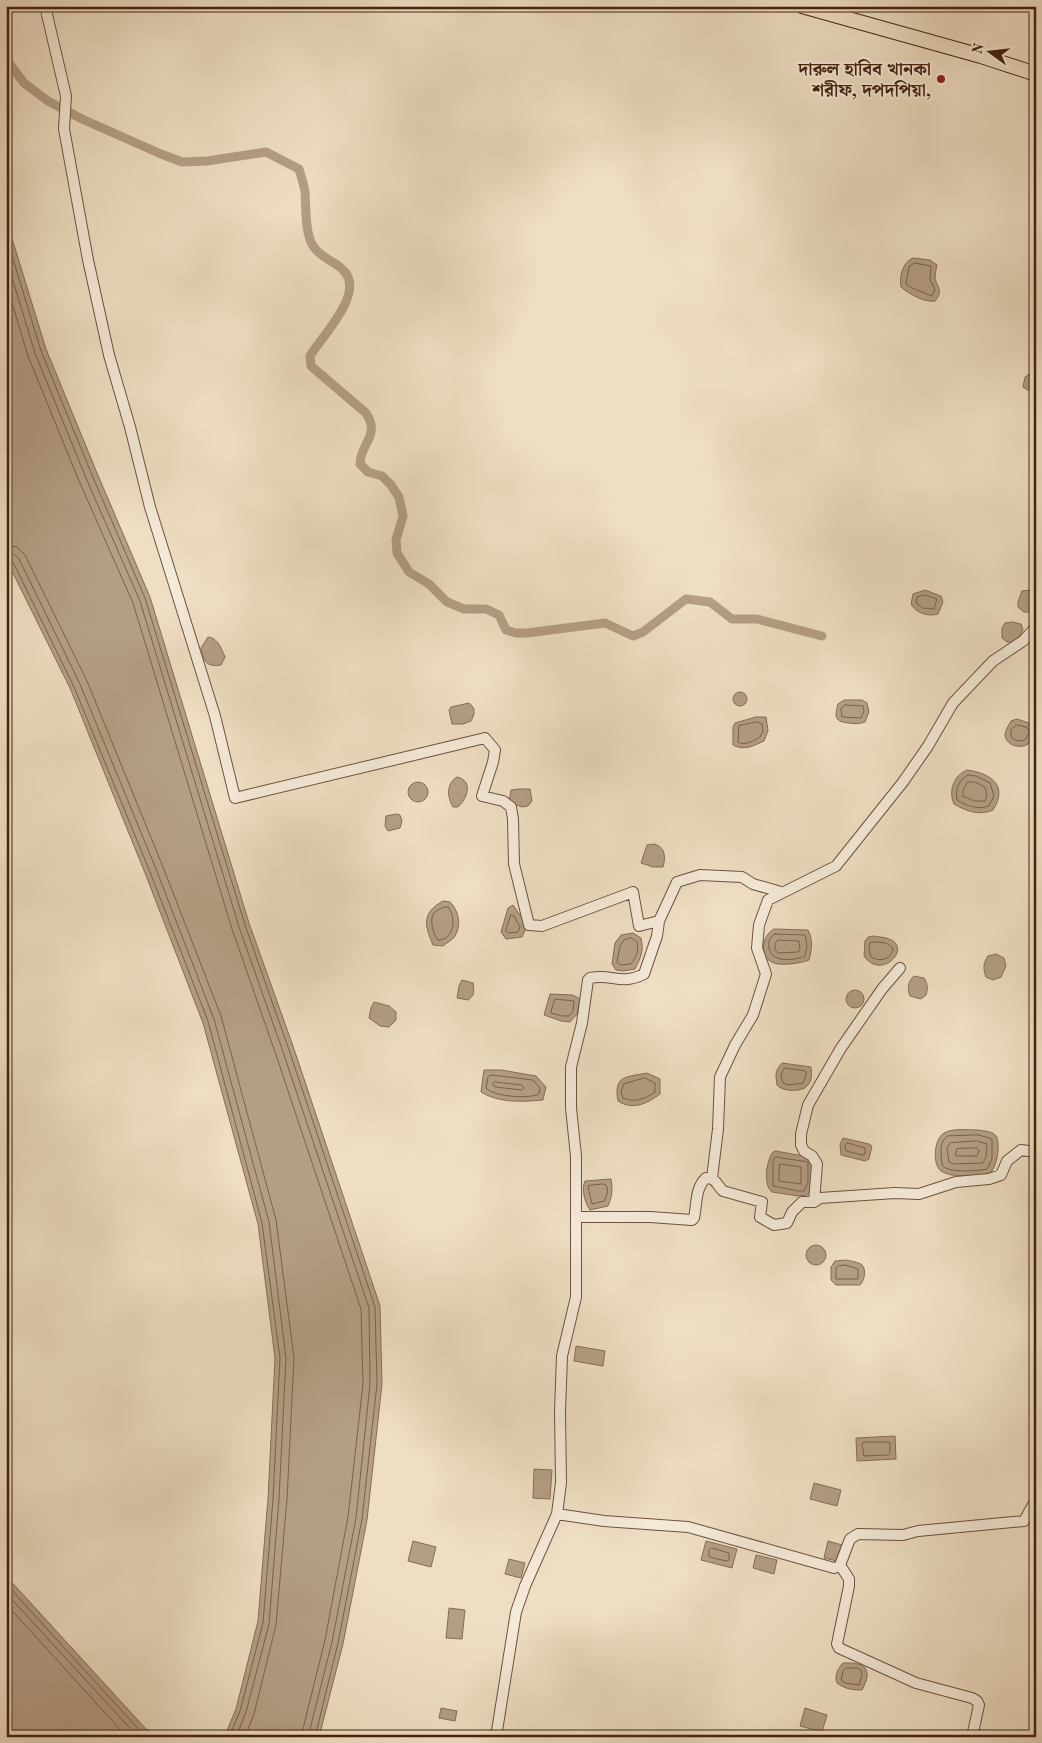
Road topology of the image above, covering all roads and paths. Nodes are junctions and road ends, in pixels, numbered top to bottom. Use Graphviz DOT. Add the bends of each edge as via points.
graph roads {
  1 [pos="46,6"];
  2 [pos="802,6"];
  3 [pos="1036,74"];
  4 [pos="1036,627"];
  5 [pos="781,892"];
  6 [pos="659,921"];
  7 [pos="900,968"];
  8 [pos="1036,1152"];
  9 [pos="712,1178"];
  10 [pos="814,1202"];
  11 [pos="577,1217"];
  12 [pos="1036,1504"];
  13 [pos="557,1514"];
  14 [pos="840,1565"];
  15 [pos="496,1737"];
  16 [pos="972,1737"];
  1 -- 6 [label="street" via="66,96 64,129 109,355 150,507 215,716 235,798 486,738 495,750 482,796 503,801 511,807 514,864 528,925 542,926 633,892 639,926"];
  2 -- 3 [label="highway"];
  4 -- 5 [label="street" via="1023,641 993,661 953,703 903,782 836,866"];
  5 -- 6 [label="street" via="742,877 700,875 677,882"];
  5 -- 9 [label="street" via="768,900 759,925 758,948 766,974 753,1015 720,1077"];
  6 -- 11 [label="street" via="644,974 633,979 599,976 588,980 571,1067"];
  7 -- 10 [label="street" via="840,1048 808,1105 801,1145 817,1164"];
  8 -- 10 [label="street" via="1021,1150 1007,1161 1001,1176 989,1179 956,1182 919,1194 820,1198"];
  9 -- 10 [label="street" via="723,1191 762,1202 760,1217 774,1225 787,1223 802,1202"];
  9 -- 11 [label="street" via="701,1182 692,1220"];
  11 -- 13 [label="street" via="576,1297 562,1356 561,1483"];
  12 -- 14 [label="street" via="1024,1521 918,1531 903,1536 858,1534 850,1538"];
  13 -- 14 [label="street" via="688,1527 834,1568"];
  13 -- 15 [label="street" via="516,1612"];
  14 -- 16 [label="street" via="849,1579 849,1586 839,1648 916,1683 977,1701 979,1705"];
}
